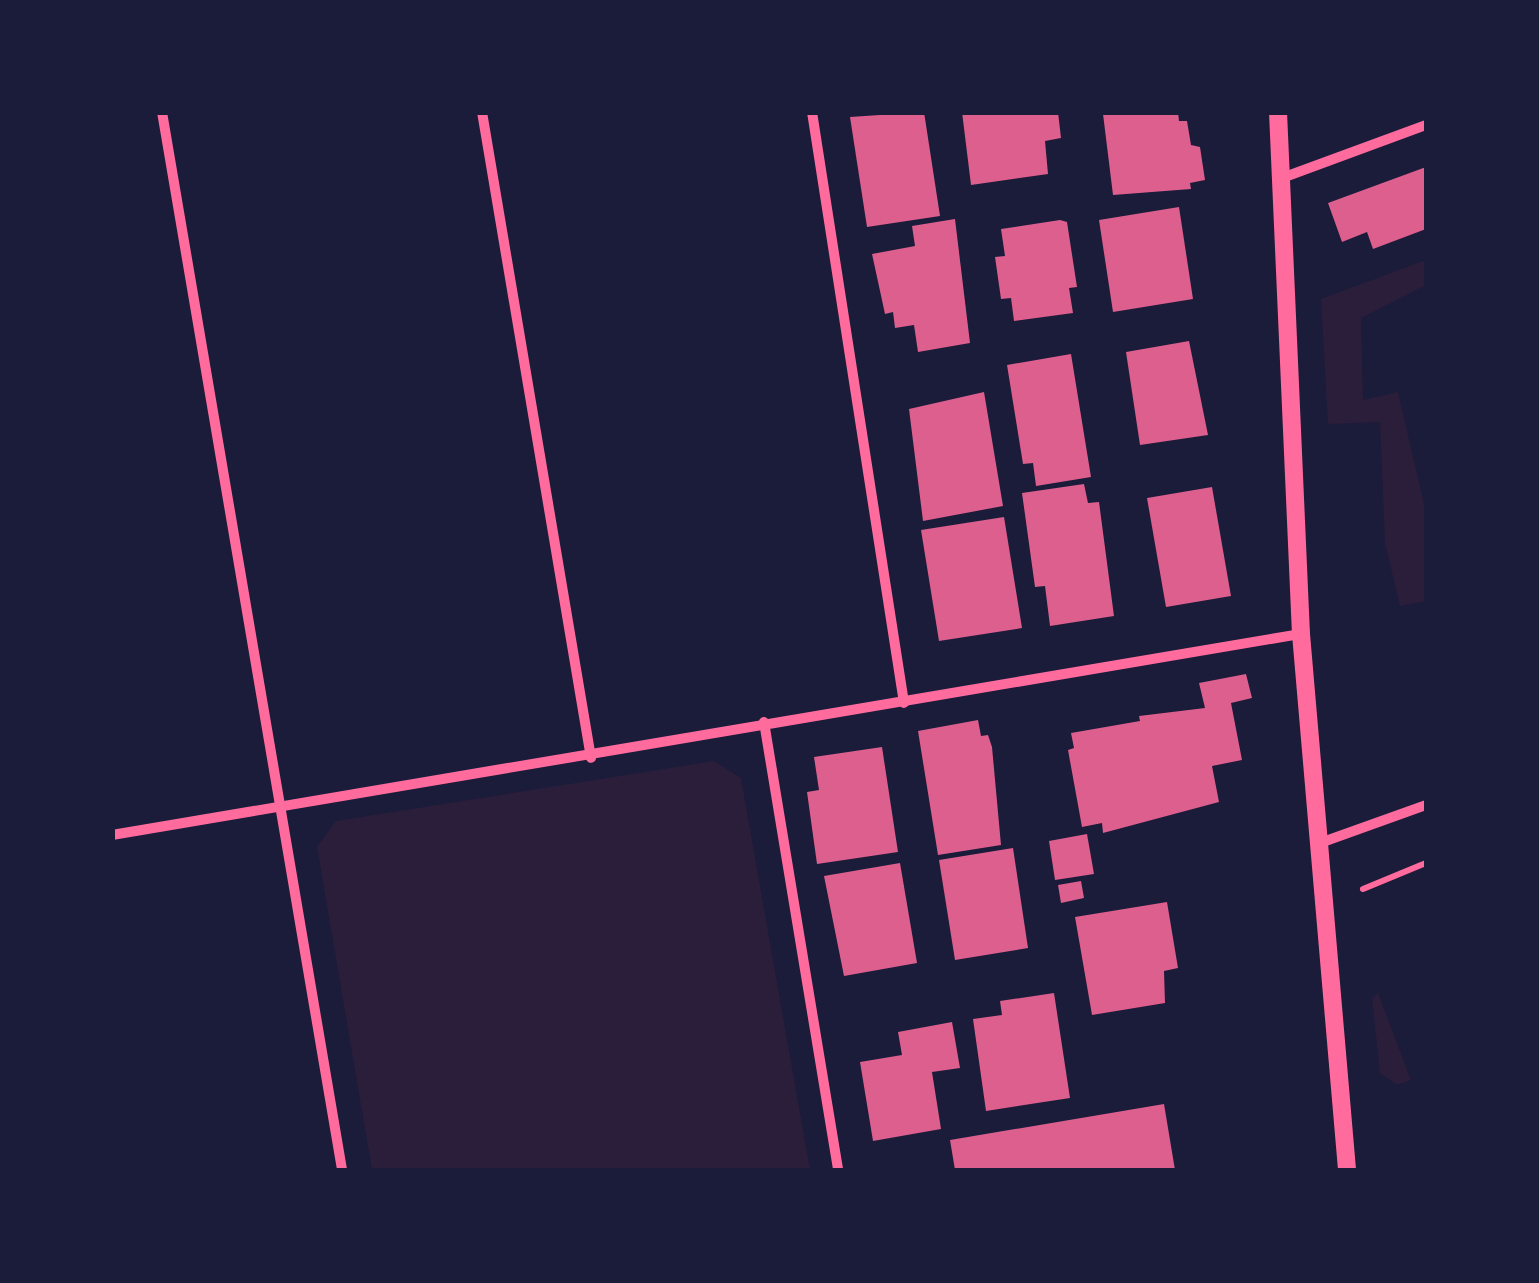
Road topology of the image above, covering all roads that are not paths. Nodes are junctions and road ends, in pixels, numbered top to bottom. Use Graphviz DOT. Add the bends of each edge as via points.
graph roads {
  1 [pos="162,112"];
  2 [pos="482,112"];
  3 [pos="812,112"];
  4 [pos="1278,112"];
  5 [pos="1426,125"];
  6 [pos="1282,178"];
  7 [pos="1301,634"];
  8 [pos="904,703"];
  9 [pos="764,722"];
  10 [pos="591,758"];
  11 [pos="1426,804"];
  12 [pos="278,807"];
  13 [pos="112,835"];
  14 [pos="1320,843"];
  15 [pos="342,1170"];
  16 [pos="838,1170"];
  17 [pos="1347,1170"];
  1 -- 12 [label="street"];
  2 -- 10 [label="street"];
  3 -- 8 [label="street"];
  4 -- 6 [label="street"];
  5 -- 6 [label="street"];
  6 -- 7 [label="street"];
  7 -- 8 [label="street"];
  7 -- 14 [label="street"];
  8 -- 9 [label="street"];
  9 -- 10 [label="street"];
  9 -- 16 [label="street"];
  10 -- 12 [label="street"];
  11 -- 14 [label="street"];
  12 -- 13 [label="street"];
  12 -- 15 [label="street"];
  14 -- 17 [label="street"];
}
